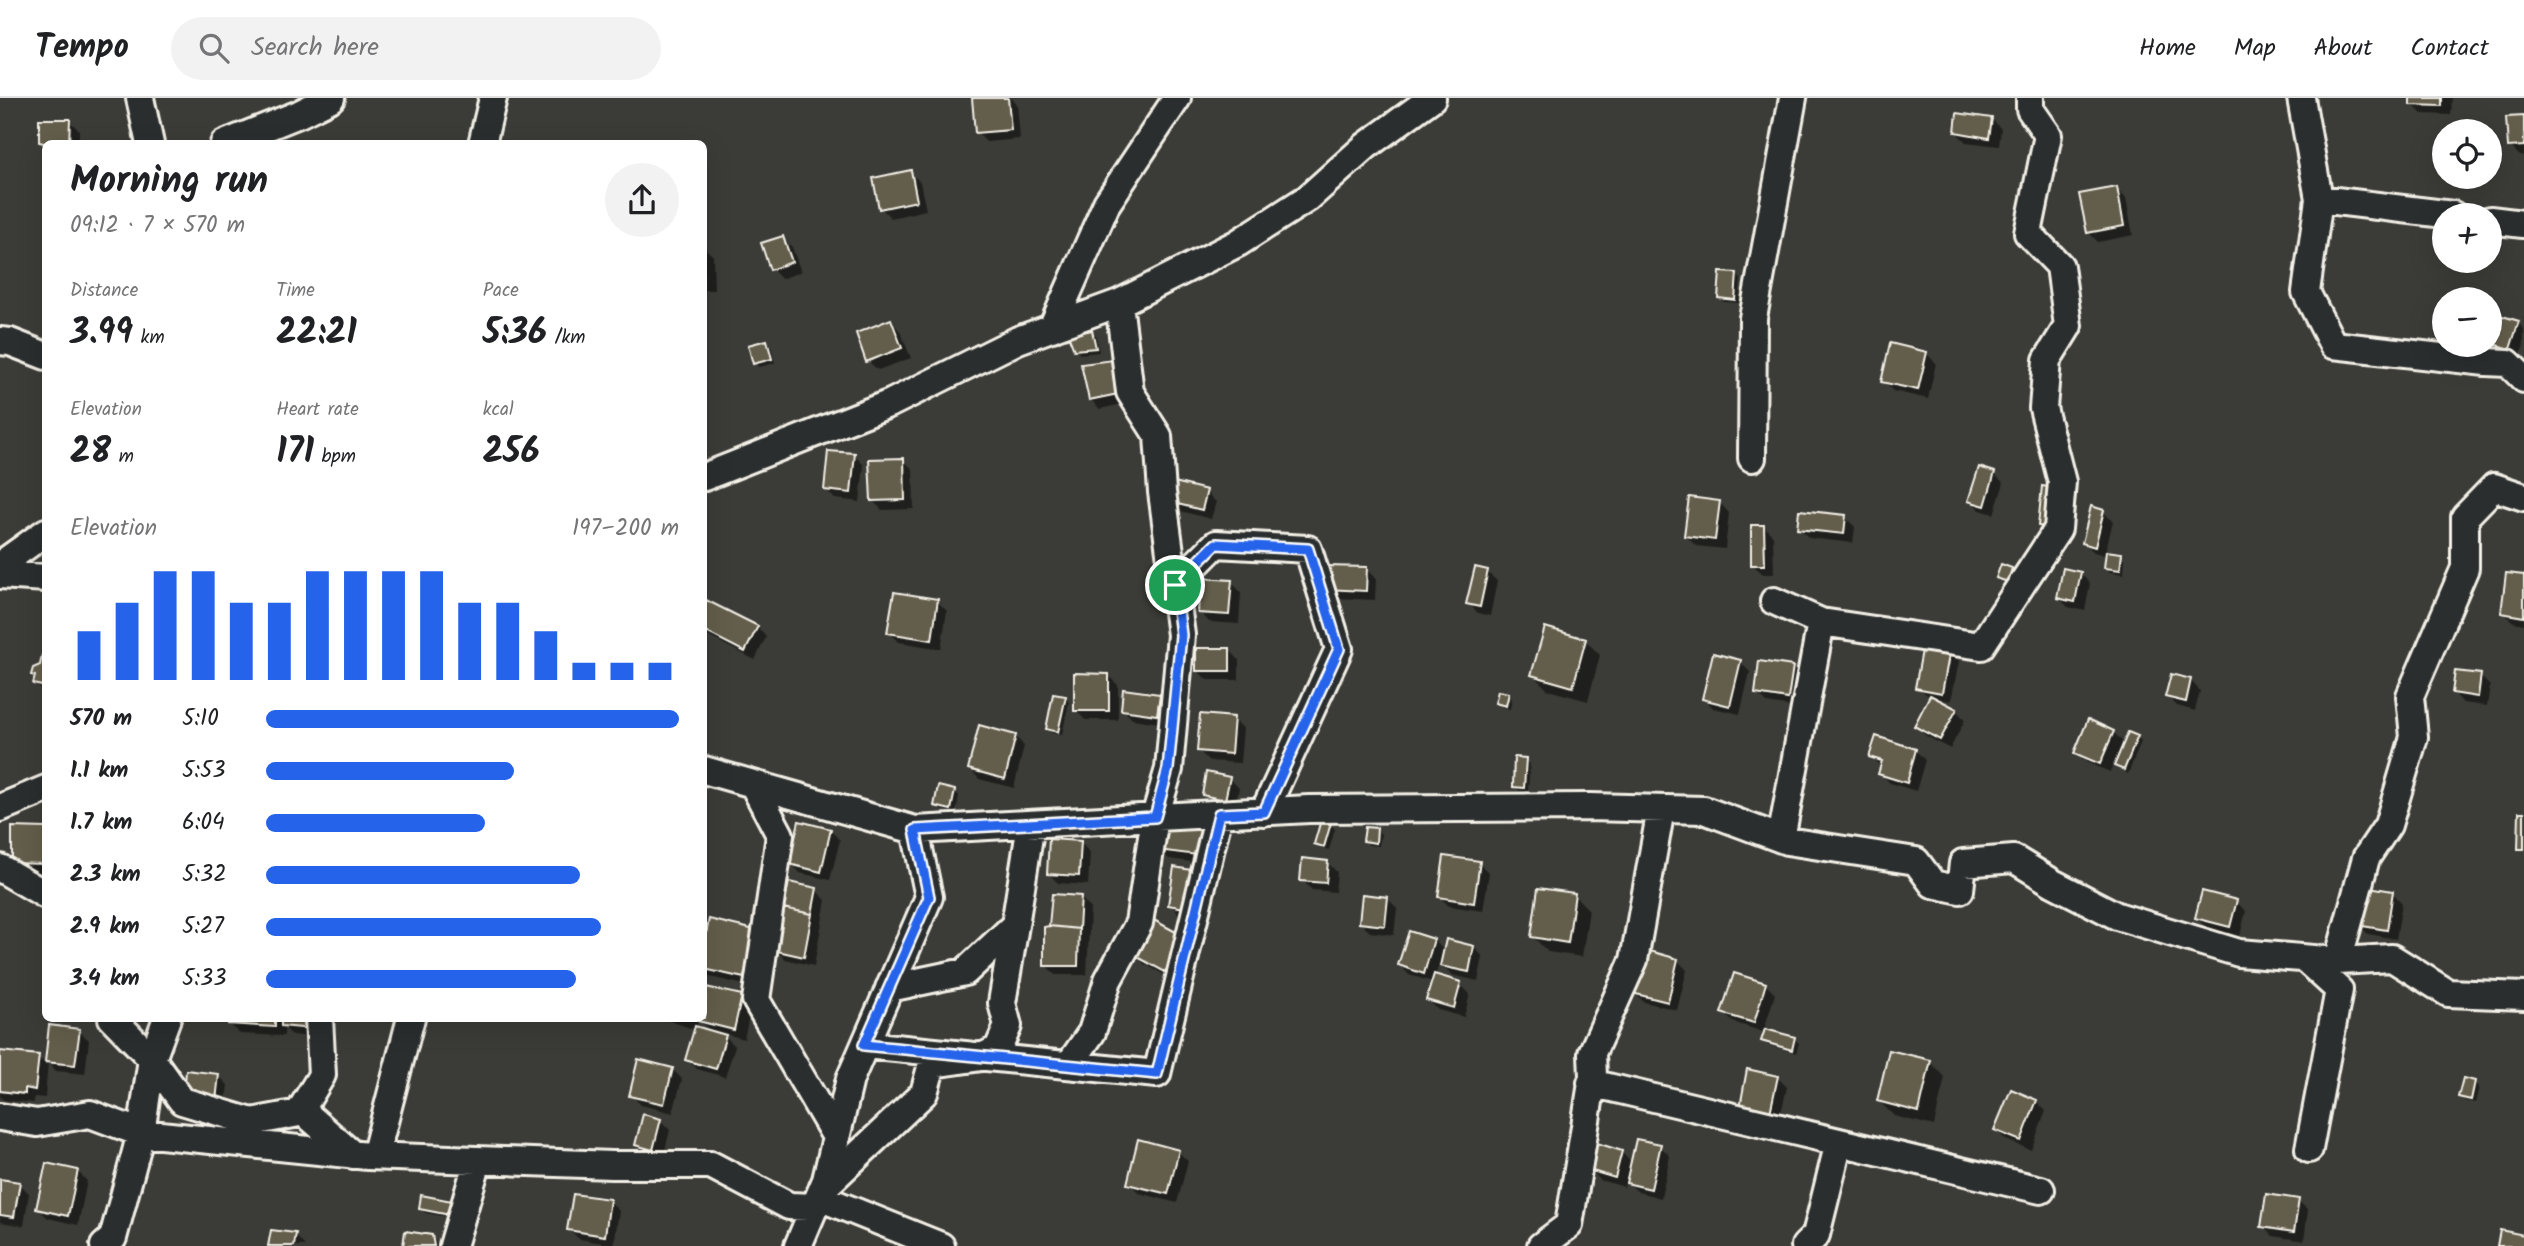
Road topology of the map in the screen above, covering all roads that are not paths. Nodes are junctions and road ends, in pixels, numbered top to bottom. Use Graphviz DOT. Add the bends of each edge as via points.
graph roads {
  1 [pos="141,98"];
  2 [pos="331,98"];
  3 [pos="494,98"];
  4 [pos="1177,98"];
  5 [pos="1432,98"];
  6 [pos="1793,98"];
  7 [pos="2031,98"];
  8 [pos="2301,98"];
  9 [pos="149,140"];
  10 [pos="234,140"];
  11 [pos="482,140"];
  12 [pos="2319,199"];
  13 [pos="2432,212"];
  14 [pos="2502,221"];
  15 [pos="2523,224"];
  16 [pos="1119,303"];
  17 [pos="1052,328"];
  18 [pos="0,341"];
  19 [pos="42,354"];
  20 [pos="2524,379"];
  21 [pos="1752,458"];
  22 [pos="707,476"];
  23 [pos="2524,497"];
  24 [pos="42,535"];
  25 [pos="0,565"];
  26 [pos="0,575"];
  27 [pos="42,578"];
  28 [pos="1175,585"];
  29 [pos="1774,601"];
  30 [pos="1821,622"];
  31 [pos="707,771"];
  32 [pos="752,784"];
  33 [pos="42,791"];
  34 [pos="0,808"];
  35 [pos="1661,809"];
  36 [pos="1264,812"];
  37 [pos="1219,814"];
  38 [pos="1155,817"];
  39 [pos="1031,824"];
  40 [pos="915,830"];
  41 [pos="1781,839"];
  42 [pos="0,868"];
  43 [pos="42,893"];
  44 [pos="1015,925"];
  45 [pos="2305,959"];
  46 [pos="2338,961"];
  47 [pos="889,988"];
  48 [pos="2524,996"];
  49 [pos="115,1022"];
  50 [pos="166,1022"];
  51 [pos="319,1022"];
  52 [pos="410,1022"];
  53 [pos="864,1045"];
  54 [pos="982,1057"];
  55 [pos="152,1059"];
  56 [pos="1069,1065"];
  57 [pos="1591,1083"];
  58 [pos="299,1113"];
  59 [pos="0,1117"];
  60 [pos="141,1133"];
  61 [pos="836,1137"];
  62 [pos="1839,1142"];
  63 [pos="2309,1149"];
  64 [pos="365,1152"];
  65 [pos="478,1160"];
  66 [pos="2041,1190"];
  67 [pos="818,1198"];
  68 [pos="1814,1244"];
  69 [pos="104,1246"];
  70 [pos="453,1246"];
  71 [pos="798,1246"];
  72 [pos="941,1246"];
  73 [pos="1541,1246"];
  1 -- 9 [label="street"];
  2 -- 10 [label="street"];
  3 -- 11 [label="street"];
  4 -- 17 [label="street" via="1107,203"];
  5 -- 16 [label="street" via="1366,146 1308,198 1238,243"];
  6 -- 21 [label="street" via="1753,318"];
  7 -- 30 [label="street" via="2030,109 2048,135 2028,233 2060,266 2068,326 2047,360 2043,408 2062,482 2058,529 1981,646"];
  8 -- 12 [label="street"];
  12 -- 13 [label="street"];
  12 -- 20 [label="street" via="2306,292 2333,345 2508,363"];
  14 -- 15 [label="street"];
  16 -- 17 [label="street"];
  16 -- 28 [label="street" via="1130,392 1158,436"];
  17 -- 22 [label="street" via="891,403"];
  18 -- 19 [label="street"];
  23 -- 46 [label="street" via="2494,487 2465,517 2465,568 2410,696 2414,737 2388,825 2366,858"];
  24 -- 25 [label="street"];
  26 -- 27 [label="street"];
  28 -- 36 [label="street" via="1216,544 1308,549 1339,649"];
  28 -- 38 [label="street" via="1181,635 1168,769"];
  29 -- 30 [label="street"];
  30 -- 41 [label="street"];
  31 -- 32 [label="street"];
  32 -- 40 [label="street"];
  32 -- 61 [label="street" via="779,835 756,1000"];
  33 -- 34 [label="street"];
  35 -- 36 [label="street"];
  35 -- 41 [label="street" via="1704,810"];
  35 -- 57 [label="street" via="1634,960 1592,1053"];
  36 -- 37 [label="street"];
  37 -- 38 [label="street"];
  37 -- 56 [label="street" via="1157,1074"];
  38 -- 39 [label="street"];
  38 -- 56 [label="street" via="1139,923 1108,980 1092,1032"];
  39 -- 40 [label="street"];
  39 -- 44 [label="street"];
  40 -- 47 [label="street" via="929,897"];
  41 -- 45 [label="street" via="1916,861 1933,884 1960,891 1963,863 2014,859 2118,916 2239,953"];
  42 -- 43 [label="street"];
  44 -- 47 [label="street" via="965,972"];
  44 -- 54 [label="street" via="1002,1003 1008,1026 998,1049"];
  45 -- 46 [label="street"];
  45 -- 63 [label="street" via="2339,990"];
  46 -- 48 [label="street" via="2392,958 2448,993"];
  47 -- 53 [label="street"];
  49 -- 55 [label="street"];
  50 -- 55 [label="street"];
  51 -- 58 [label="street" via="322,1075"];
  52 -- 64 [label="street"];
  53 -- 54 [label="street"];
  53 -- 61 [label="street"];
  54 -- 56 [label="street"];
  54 -- 67 [label="street" via="932,1064 924,1093"];
  55 -- 58 [label="street" via="181,1101 252,1122"];
  55 -- 60 [label="street"];
  57 -- 62 [label="street"];
  57 -- 73 [label="street" via="1569,1225"];
  58 -- 64 [label="street"];
  59 -- 60 [label="street" via="37,1123 90,1114"];
  60 -- 64 [label="street"];
  60 -- 69 [label="street" via="113,1238"];
  61 -- 67 [label="street"];
  62 -- 66 [label="street"];
  62 -- 68 [label="street"];
  64 -- 65 [label="street"];
  65 -- 67 [label="street" via="711,1165 789,1206"];
  65 -- 70 [label="street"];
  67 -- 71 [label="street"];
  67 -- 72 [label="street"];
}
